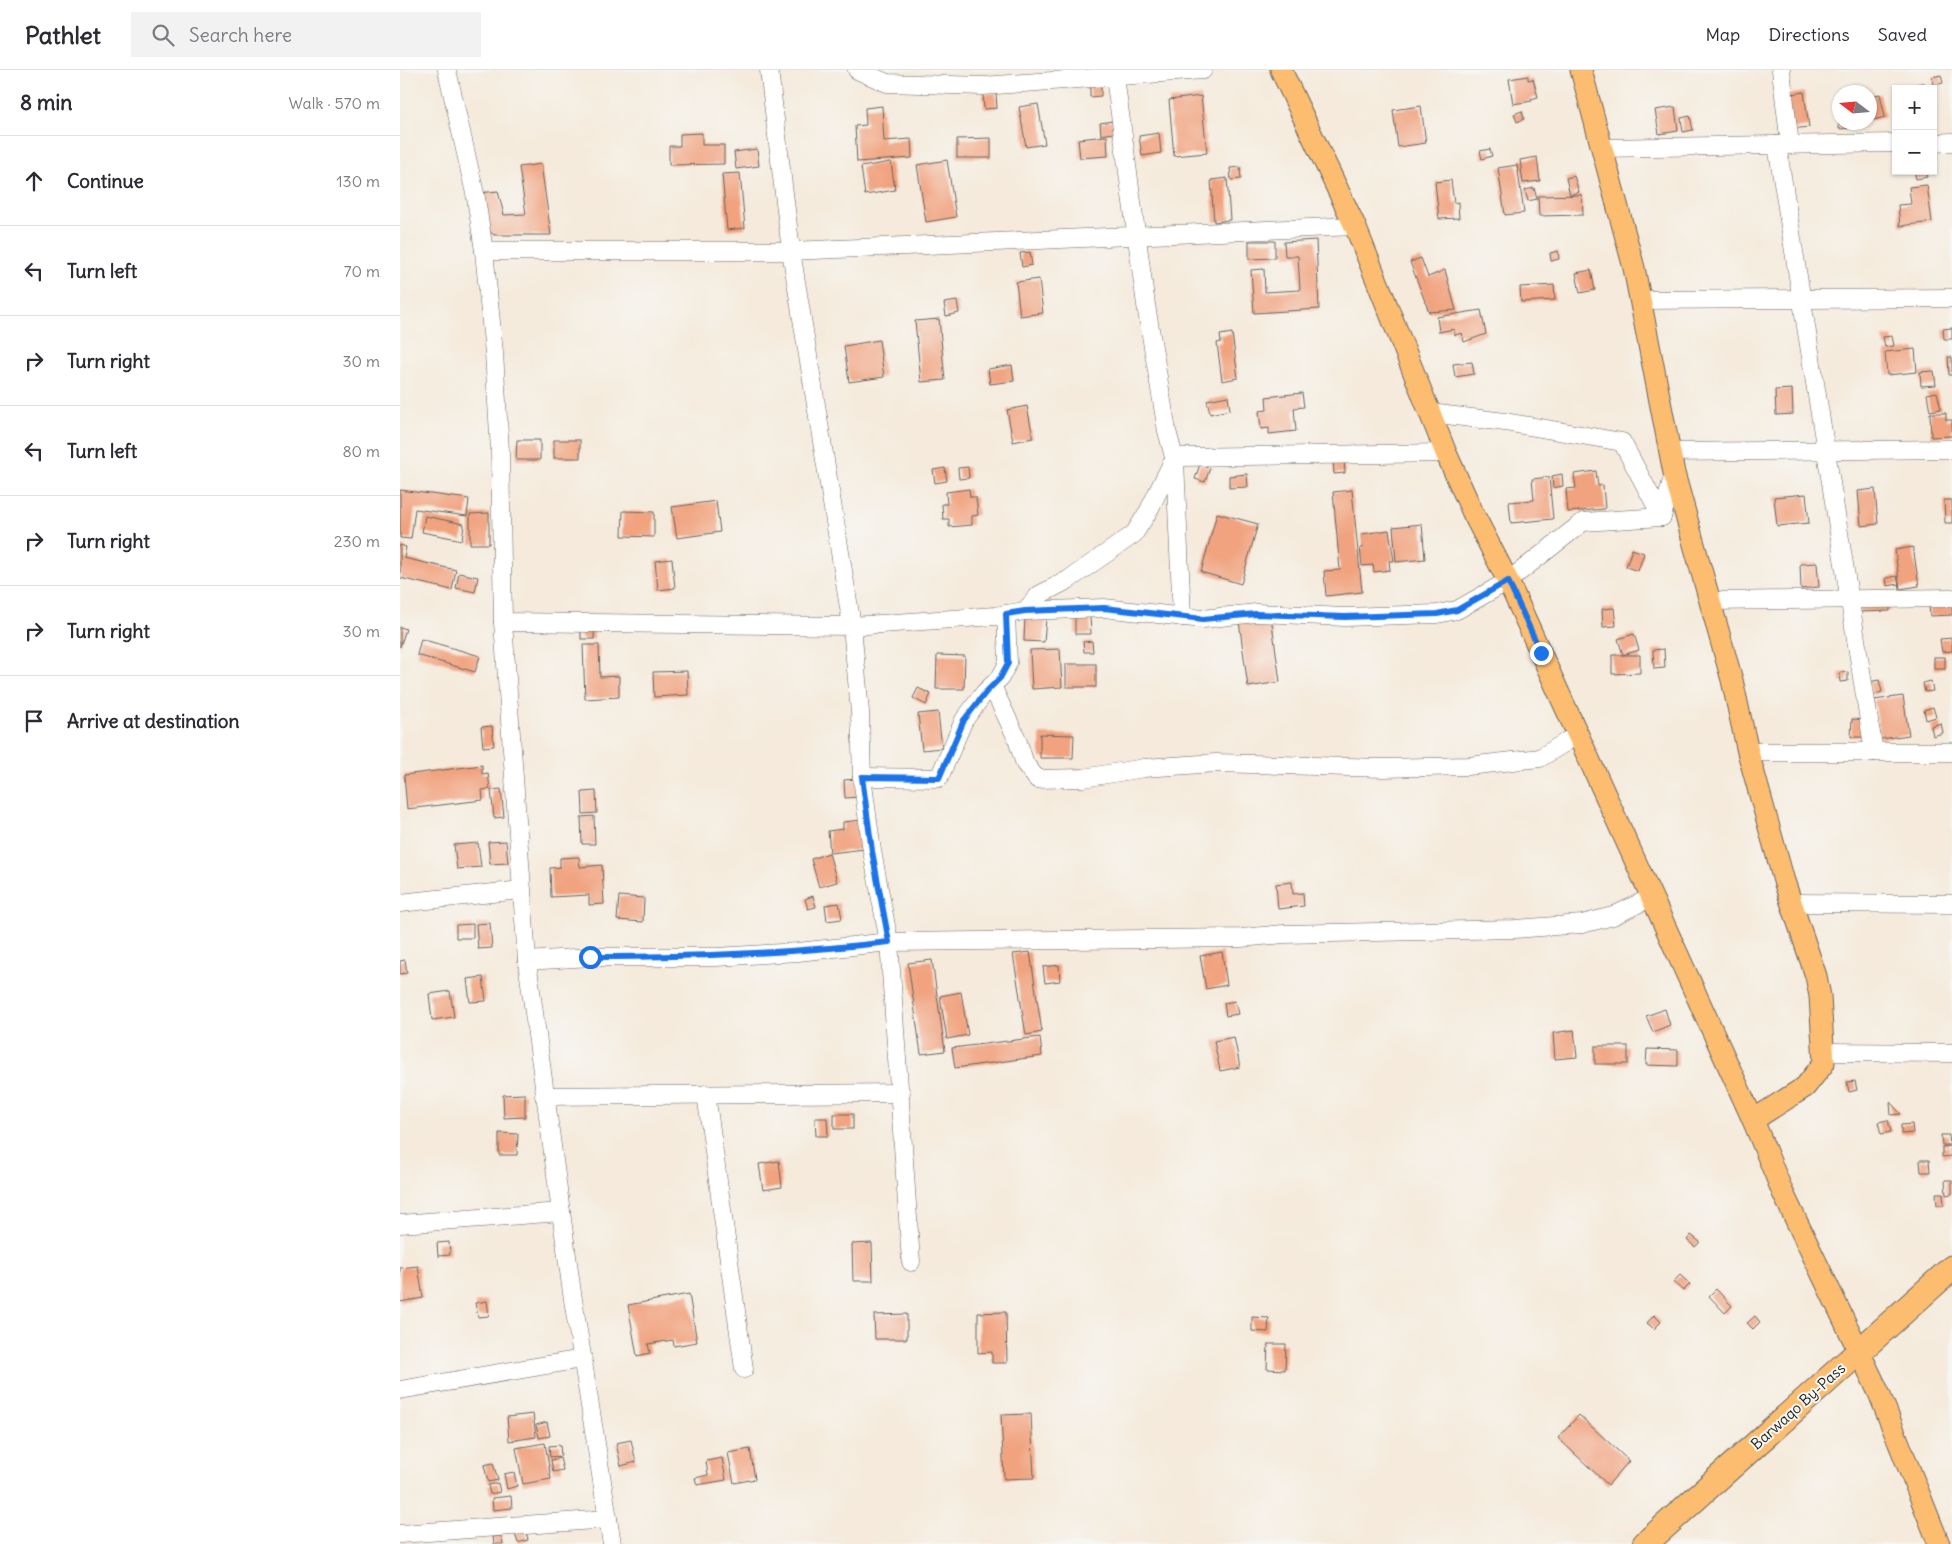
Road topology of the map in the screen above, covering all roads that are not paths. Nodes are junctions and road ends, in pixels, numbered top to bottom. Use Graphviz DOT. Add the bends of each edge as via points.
graph roads {
  1 [pos="447,70"];
  2 [pos="769,70"];
  3 [pos="857,70"];
  4 [pos="1203,70"];
  5 [pos="1281,70"];
  6 [pos="1581,70"];
  7 [pos="1781,70"];
  8 [pos="1115,77"];
  9 [pos="1952,142"];
  10 [pos="1892,143"];
  11 [pos="1937,143"];
  12 [pos="1783,145"];
  13 [pos="1602,148"];
  14 [pos="1355,226"];
  15 [pos="1136,236"];
  16 [pos="484,251"];
  17 [pos="791,251"];
  18 [pos="1952,298"];
  19 [pos="1801,299"];
  20 [pos="1640,300"];
  21 [pos="1430,413"];
  22 [pos="1952,449"];
  23 [pos="1826,450"];
  24 [pos="1670,452"];
  25 [pos="1446,453"];
  26 [pos="1175,461"];
  27 [pos="1674,473"];
  28 [pos="1662,517"];
  29 [pos="1508,581"];
  30 [pos="1952,598"];
  31 [pos="1850,599"];
  32 [pos="1711,602"];
  33 [pos="1025,611"];
  34 [pos="1006,614"];
  35 [pos="1182,617"];
  36 [pos="503,622"];
  37 [pos="852,626"];
  38 [pos="992,686"];
  39 [pos="1577,734"];
  40 [pos="1748,752"];
  41 [pos="1874,752"];
  42 [pos="1952,752"];
  43 [pos="862,777"];
  44 [pos="521,890"];
  45 [pos="1652,897"];
  46 [pos="400,903"];
  47 [pos="1792,903"];
  48 [pos="1952,904"];
  49 [pos="889,942"];
  50 [pos="527,961"];
  51 [pos="1824,1052"];
  52 [pos="1952,1053"];
  53 [pos="901,1092"];
  54 [pos="706,1094"];
  55 [pos="544,1096"];
  56 [pos="1754,1120"];
  57 [pos="562,1212"];
  58 [pos="400,1224"];
  59 [pos="911,1262"];
  60 [pos="1952,1268"];
  61 [pos="1859,1351"];
  62 [pos="582,1359"];
  63 [pos="744,1369"];
  64 [pos="400,1390"];
  65 [pos="608,1519"];
  66 [pos="400,1534"];
  67 [pos="612,1544"];
  68 [pos="1645,1544"];
  69 [pos="1939,1544"];
  1 -- 16 [label="street" via="476,198"];
  2 -- 17 [label="street"];
  3 -- 8 [label="street" via="888,83 983,86"];
  4 -- 8 [label="street"];
  5 -- 14 [label="main road"];
  6 -- 13 [label="main road"];
  7 -- 12 [label="street"];
  8 -- 15 [label="street"];
  9 -- 11 [label="street"];
  10 -- 12 [label="street"];
  12 -- 13 [label="street"];
  12 -- 19 [label="street"];
  13 -- 20 [label="main road"];
  14 -- 15 [label="street"];
  14 -- 21 [label="main road"];
  15 -- 17 [label="street"];
  15 -- 26 [label="street" via="1167,431"];
  16 -- 17 [label="street"];
  16 -- 36 [label="street" via="500,451"];
  17 -- 37 [label="street"];
  18 -- 19 [label="street"];
  19 -- 20 [label="street"];
  19 -- 23 [label="street"];
  20 -- 24 [label="main road"];
  21 -- 25 [label="main road"];
  21 -- 28 [label="street" via="1622,442"];
  22 -- 23 [label="street"];
  23 -- 24 [label="street"];
  23 -- 31 [label="street"];
  24 -- 27 [label="main road"];
  25 -- 26 [label="street" via="1194,456"];
  25 -- 29 [label="main road"];
  26 -- 33 [label="street" via="1134,534 1075,575 1039,595"];
  26 -- 35 [label="street"];
  27 -- 28 [label="street"];
  27 -- 32 [label="main road"];
  28 -- 29 [label="street" via="1583,522"];
  29 -- 35 [label="street" via="1457,610 1437,614"];
  29 -- 39 [label="main road"];
  30 -- 31 [label="street"];
  31 -- 32 [label="street"];
  31 -- 41 [label="street"];
  32 -- 40 [label="main road"];
  33 -- 34 [label="street"];
  33 -- 35 [label="street" via="1104,608"];
  34 -- 37 [label="street"];
  34 -- 38 [label="street" via="1008,663"];
  36 -- 37 [label="street"];
  36 -- 44 [label="street"];
  37 -- 43 [label="street"];
  38 -- 39 [label="street" via="1025,764 1037,779 1083,778 1144,768 1216,763 1383,768 1468,766 1540,758"];
  38 -- 43 [label="street" via="964,720 939,778"];
  39 -- 45 [label="main road"];
  40 -- 41 [label="street"];
  40 -- 47 [label="main road"];
  41 -- 42 [label="street"];
  43 -- 49 [label="street"];
  44 -- 46 [label="street"];
  44 -- 50 [label="street"];
  45 -- 49 [label="street" via="1613,916 1582,924 1515,929 1284,934 1241,938"];
  45 -- 56 [label="main road"];
  47 -- 48 [label="street"];
  47 -- 51 [label="main road" via="1819,990"];
  49 -- 50 [label="street" via="716,957 590,957"];
  49 -- 53 [label="street"];
  50 -- 55 [label="street"];
  51 -- 52 [label="street"];
  51 -- 56 [label="main road" via="1824,1063 1806,1088"];
  53 -- 54 [label="street"];
  53 -- 59 [label="street"];
  54 -- 55 [label="street"];
  54 -- 63 [label="street"];
  55 -- 57 [label="street"];
  56 -- 61 [label="main road" via="1783,1193"];
  57 -- 58 [label="street"];
  57 -- 62 [label="street"];
  60 -- 61 [label="highway, Barwaqo By-Pass"];
  61 -- 68 [label="highway, Barwaqo By-Pass"];
  61 -- 69 [label="main road"];
  62 -- 64 [label="street"];
  62 -- 65 [label="street"];
  65 -- 66 [label="street"];
  65 -- 67 [label="street"];
}
